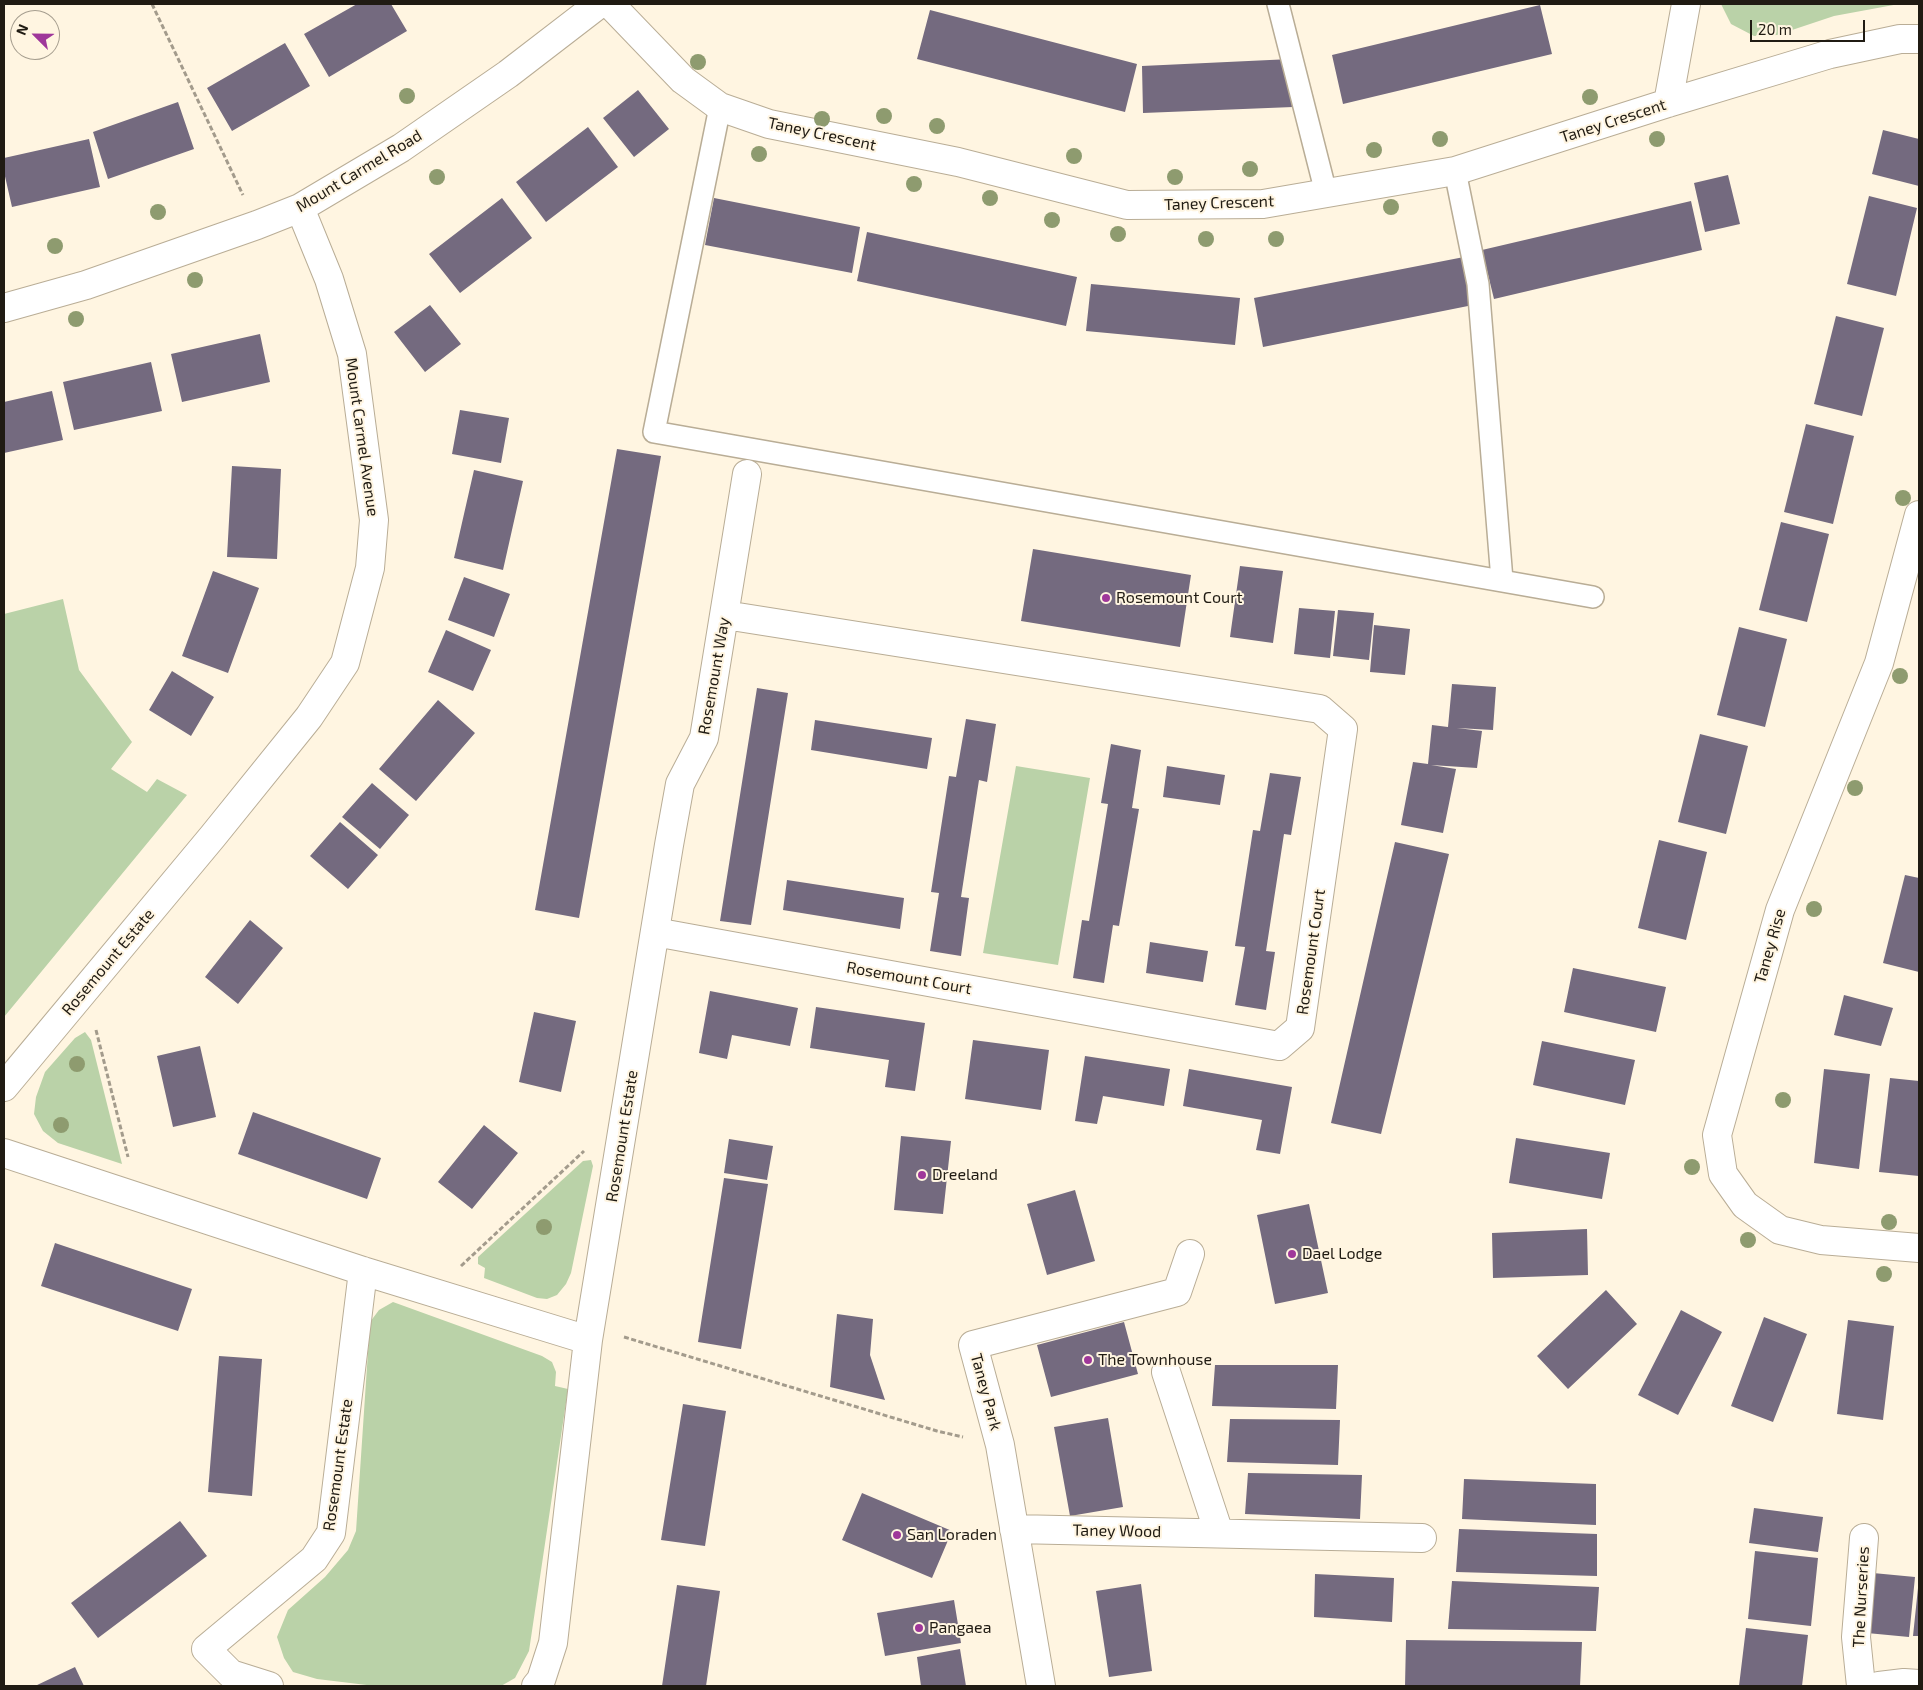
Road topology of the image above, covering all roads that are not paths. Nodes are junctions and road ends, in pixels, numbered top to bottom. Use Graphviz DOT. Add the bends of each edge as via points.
graph roads {
  1 [pos="599,4"];
  2 [pos="610,4"];
  3 [pos="1278,4"];
  4 [pos="1686,4"];
  5 [pos="1919,38"];
  6 [pos="1668,103"];
  7 [pos="720,107"];
  8 [pos="1455,171"];
  9 [pos="1326,193"];
  10 [pos="300,208"];
  11 [pos="4,308"];
  12 [pos="746,474"];
  13 [pos="1919,515"];
  14 [pos="1502,580"];
  15 [pos="1593,597"];
  16 [pos="725,615"];
  17 [pos="213,836"];
  18 [pos="655,932"];
  19 [pos="4,1087"];
  20 [pos="4,1153"];
  21 [pos="1919,1248"];
  22 [pos="1190,1254"];
  23 [pos="363,1271"];
  24 [pos="589,1333"];
  25 [pos="1166,1372"];
  26 [pos="1014,1529"];
  27 [pos="1218,1533"];
  28 [pos="1422,1538"];
  29 [pos="1864,1538"];
  30 [pos="1919,1684"];
  31 [pos="269,1686"];
  32 [pos="536,1686"];
  33 [pos="1042,1686"];
  34 [pos="1861,1686"];
  35 [pos="1879,1686"];
  1 -- 10 [label="street, Mount Carmel Road" via="508,74 401,148"];
  2 -- 7 [label="street, Taney Crescent" via="683,80"];
  3 -- 9 [label="lane"];
  4 -- 6 [label="street"];
  5 -- 6 [label="street, Taney Crescent" via="1830,54"];
  6 -- 8 [label="street, Taney Crescent"];
  7 -- 9 [label="street, Taney Crescent" via="769,124 958,162 1126,205 1263,204"];
  7 -- 14 [label="lane" via="654,432"];
  8 -- 9 [label="street, Taney Crescent"];
  8 -- 14 [label="lane" via="1478,284"];
  10 -- 11 [label="street, Mount Carmel Road" via="86,285"];
  10 -- 17 [label="street, Mount Carmel Avenue" via="329,279 352,354 374,520 370,568 345,663 309,717"];
  12 -- 16 [label="street, Rosemount Way"];
  13 -- 21 [label="street, Taney Rise" via="1879,663 1780,910 1717,1135 1723,1174 1745,1205 1780,1230 1821,1240"];
  14 -- 15 [label="lane"];
  16 -- 18 [label="street, Rosemount Way" via="704,738 680,784"];
  16 -- 18 [label="street, Rosemount Court" via="1320,709 1343,729 1300,1028 1279,1046"];
  17 -- 19 [label="street, Rosemount Estate"];
  18 -- 24 [label="street, Rosemount Estate"];
  20 -- 23 [label="street"];
  22 -- 26 [label="street, Taney Park" via="1177,1292 973,1345 1000,1446"];
  23 -- 24 [label="street"];
  23 -- 31 [label="street, Rosemount Estate" via="331,1533 314,1559 206,1649 232,1674"];
  24 -- 32 [label="street, Rosemount Estate" via="553,1643"];
  25 -- 27 [label="street"];
  26 -- 27 [label="street, Taney Wood"];
  26 -- 33 [label="street, Taney Park"];
  27 -- 28 [label="street, Taney Wood"];
  29 -- 34 [label="street, The Nurseries" via="1856,1637"];
  30 -- 35 [label="street"];
}
